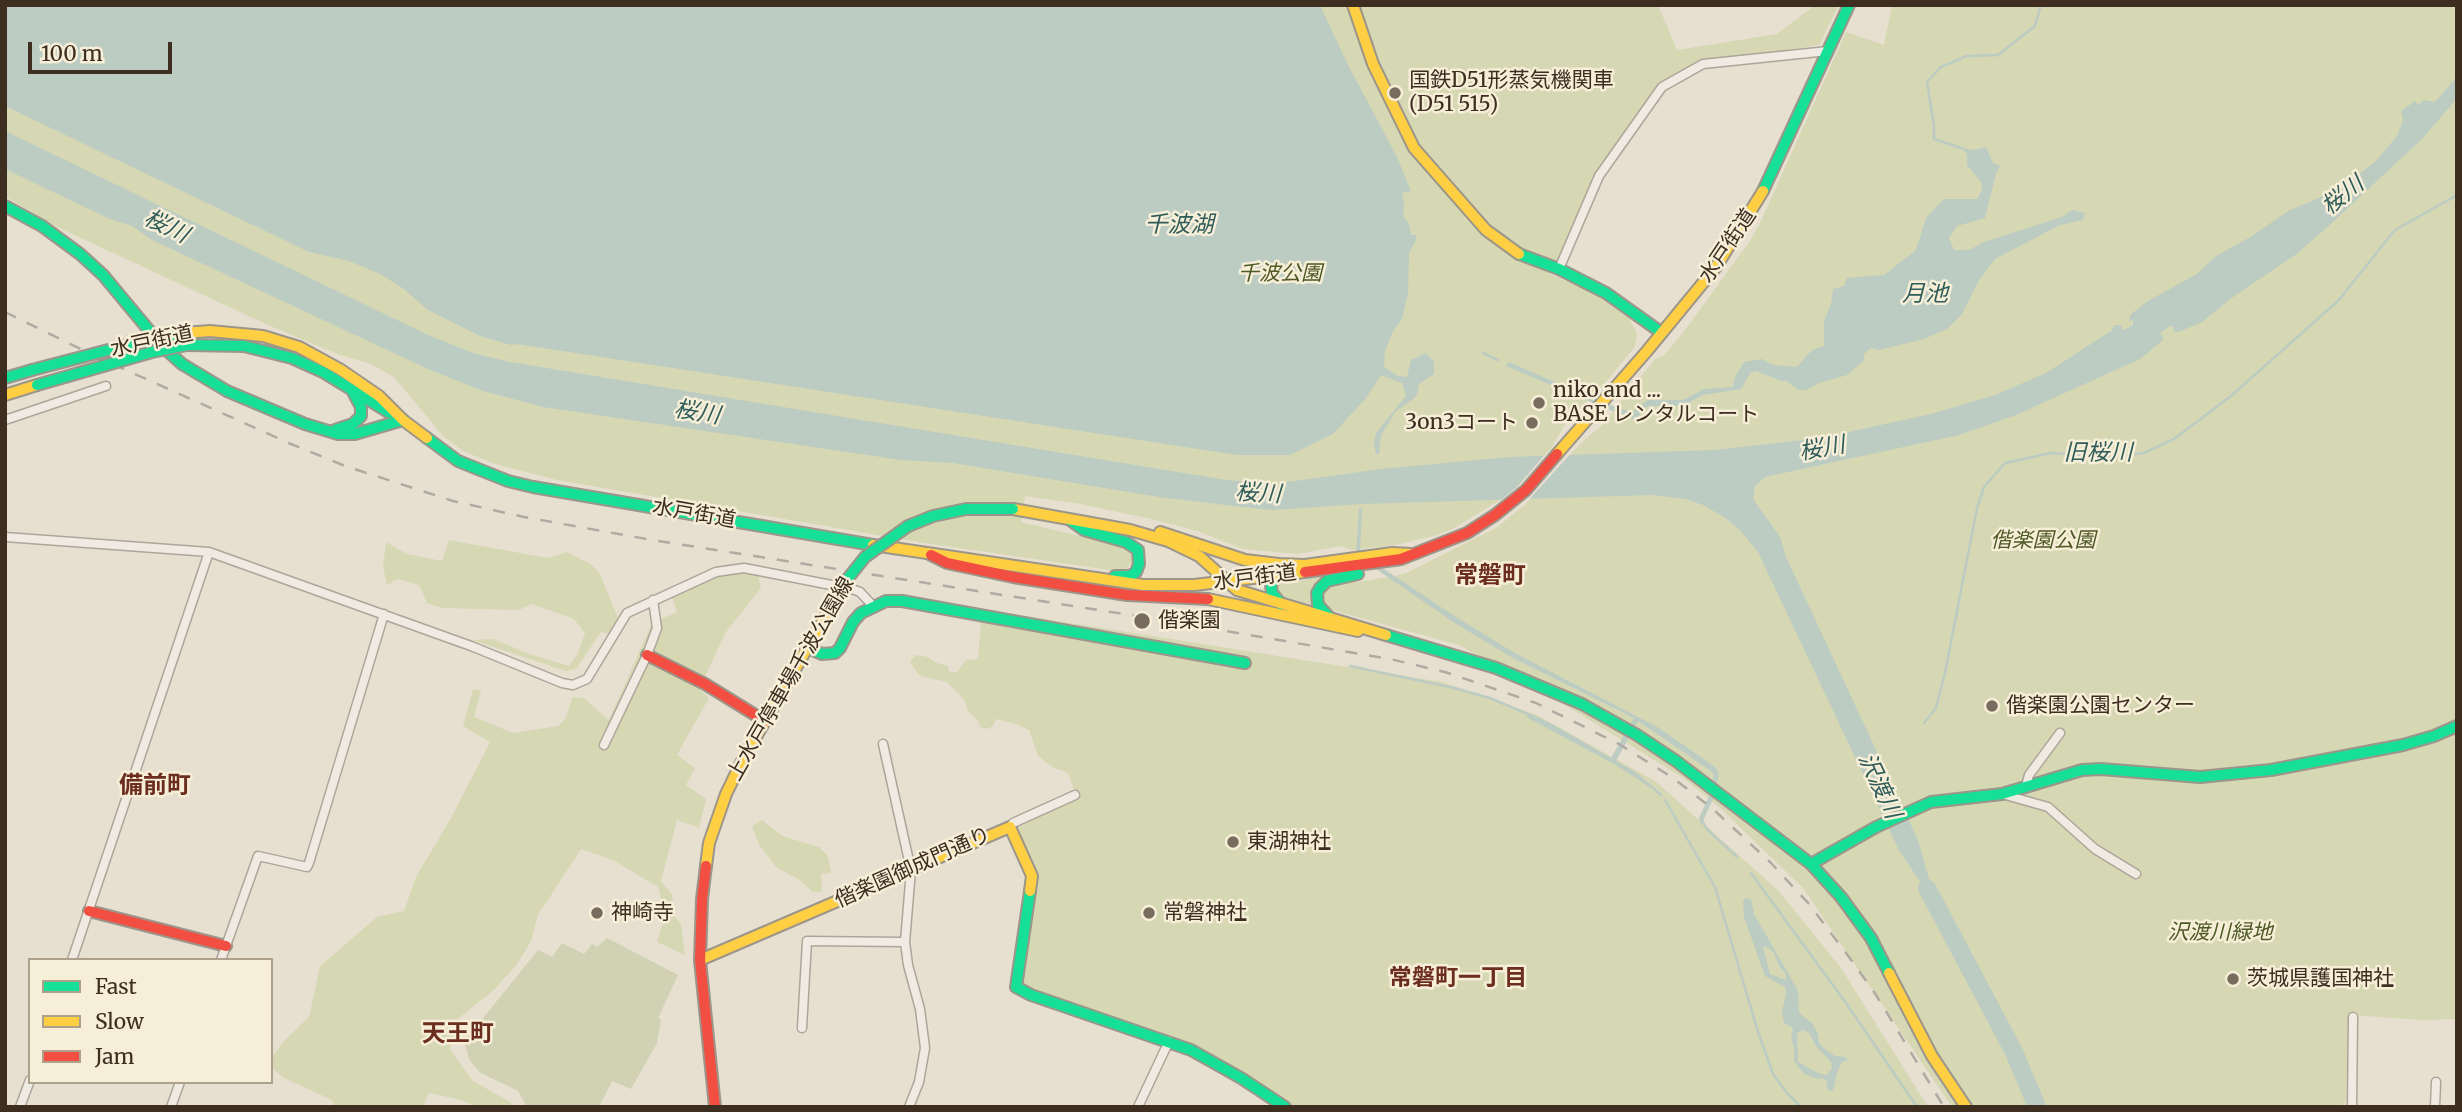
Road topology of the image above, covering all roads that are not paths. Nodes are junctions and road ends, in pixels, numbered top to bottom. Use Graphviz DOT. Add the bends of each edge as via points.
graph roads {
  1 [pos="1353,5"];
  2 [pos="1849,5"];
  3 [pos="1828,51"];
  4 [pos="5,206"];
  5 [pos="1559,269"];
  6 [pos="1662,332"];
  7 [pos="5,378"];
  8 [pos="106,386"];
  9 [pos="352,392"];
  10 [pos="5,395"];
  11 [pos="5,420"];
  12 [pos="403,420"];
  13 [pos="322,430"];
  14 [pos="1070,520"];
  15 [pos="1129,530"];
  16 [pos="6,537"];
  17 [pos="209,552"];
  18 [pos="928,553"];
  19 [pos="1419,554"];
  20 [pos="1401,559"];
  21 [pos="1276,576"];
  22 [pos="1084,577"];
  23 [pos="1225,582"];
  24 [pos="653,600"];
  25 [pos="1283,605"];
  26 [pos="873,606"];
  27 [pos="384,614"];
  28 [pos="1329,617"];
  29 [pos="1392,636"];
  30 [pos="808,648"];
  31 [pos="647,656"];
  32 [pos="1245,663"];
  33 [pos="765,721"];
  34 [pos="2457,726"];
  35 [pos="2060,733"];
  36 [pos="883,744"];
  37 [pos="604,745"];
  38 [pos="2026,786"];
  39 [pos="2001,794"];
  40 [pos="1075,795"];
  41 [pos="1010,827"];
  42 [pos="1811,864"];
  43 [pos="911,870"];
  44 [pos="2136,874"];
  45 [pos="89,911"];
  46 [pos="905,943"];
  47 [pos="226,946"];
  48 [pos="73,958"];
  49 [pos="222,958"];
  50 [pos="700,960"];
  51 [pos="2353,1017"];
  52 [pos="802,1028"];
  53 [pos="1169,1041"];
  54 [pos="2437,1082"];
  55 [pos="29,1084"];
  56 [pos="179,1084"];
  57 [pos="20,1107"];
  58 [pos="171,1107"];
  59 [pos="715,1107"];
  60 [pos="909,1107"];
  61 [pos="1138,1107"];
  62 [pos="1285,1107"];
  63 [pos="1966,1107"];
  64 [pos="2352,1107"];
  65 [pos="2435,1107"];
  1 -- 5 [label="street" via="1373,64 1414,148 1486,230 1514,252"];
  2 -- 3 [label="street, 水戸街道"];
  3 -- 5 [label="street" via="1703,64 1662,87 1599,176"];
  3 -- 6 [label="street, 水戸街道" via="1748,220"];
  4 -- 13 [label="street" via="80,254 182,364 227,391"];
  5 -- 6 [label="street" via="1606,293"];
  6 -- 19 [label="street, 水戸街道" via="1533,483 1467,533"];
  7 -- 12 [label="street, 水戸街道, bridge" via="158,337 237,332 299,347 379,396"];
  8 -- 11 [label="street"];
  9 -- 10 [label="street, 水戸街道, bridge" via="308,364 275,352 228,344 152,352"];
  9 -- 12 [label="street, 水戸街道"];
  9 -- 13 [label="street" via="361,407 358,420 341,429"];
  12 -- 13 [label="street" via="355,434"];
  12 -- 18 [label="street, 水戸街道" via="458,461 508,481"];
  14 -- 15 [label="street, 上水戸停車場千波公園線"];
  14 -- 22 [label="street" via="1084,530 1126,542 1140,556 1136,572 1130,576"];
  14 -- 30 [label="street, 上水戸停車場千波公園線, bridge" via="1013,509 965,509 908,526 865,557 850,574"];
  15 -- 19 [label="street" via="1157,531 1245,560 1279,564"];
  15 -- 23 [label="street, 上水戸停車場千波公園線" via="1186,549"];
  16 -- 17 [label="street"];
  17 -- 27 [label="street"];
  17 -- 45 [label="street"];
  18 -- 22 [label="street, 水戸街道"];
  18 -- 29 [label="street" via="947,563 1013,577 1127,595 1217,599 1339,629"];
  19 -- 20 [label="street, 水戸街道"];
  20 -- 21 [label="street, 水戸街道"];
  20 -- 28 [label="street" via="1384,570 1322,584 1318,605"];
  21 -- 23 [label="street, 水戸街道"];
  21 -- 25 [label="street" via="1272,593"];
  22 -- 23 [label="street, 水戸街道" via="1161,586"];
  23 -- 25 [label="street"];
  24 -- 26 [label="street" via="716,572 744,568 852,589"];
  24 -- 27 [label="street" via="626,614 587,679 573,685"];
  24 -- 31 [label="street" via="657,628"];
  25 -- 28 [label="street"];
  26 -- 30 [label="street" via="853,622 835,653"];
  26 -- 32 [label="street" via="902,601"];
  27 -- 47 [label="street" via="309,863 307,867 258,856"];
  28 -- 29 [label="street"];
  29 -- 42 [label="street" via="1496,668 1582,704 1676,761"];
  30 -- 33 [label="street, 上水戸停車場千波公園線"];
  31 -- 33 [label="street"];
  31 -- 37 [label="street"];
  33 -- 50 [label="street, 上水戸停車場千波公園線" via="732,781 709,843"];
  34 -- 38 [label="street" via="2403,745 2271,770 2200,777 2081,770"];
  35 -- 38 [label="street"];
  36 -- 43 [label="street"];
  38 -- 39 [label="street"];
  39 -- 42 [label="street" via="1946,799 1916,809"];
  39 -- 44 [label="street" via="2048,807 2095,849"];
  40 -- 41 [label="street"];
  41 -- 43 [label="street, 偕楽園御成門通り"];
  41 -- 53 [label="street, 偕楽園御成門通り" via="1032,876 1016,988"];
  42 -- 63 [label="street" via="1871,938 1927,1045"];
  43 -- 46 [label="street"];
  43 -- 50 [label="street, 偕楽園御成門通り"];
  45 -- 47 [label="street"];
  45 -- 48 [label="street"];
  46 -- 52 [label="street" via="807,941"];
  46 -- 60 [label="street" via="925,1048"];
  47 -- 49 [label="street"];
  50 -- 59 [label="street, 上水戸停車場千波公園線"];
  51 -- 64 [label="street"];
  53 -- 61 [label="street"];
  53 -- 62 [label="street, 偕楽園御成門通り"];
  54 -- 65 [label="street"];
  55 -- 57 [label="street"];
  56 -- 58 [label="street"];
}
